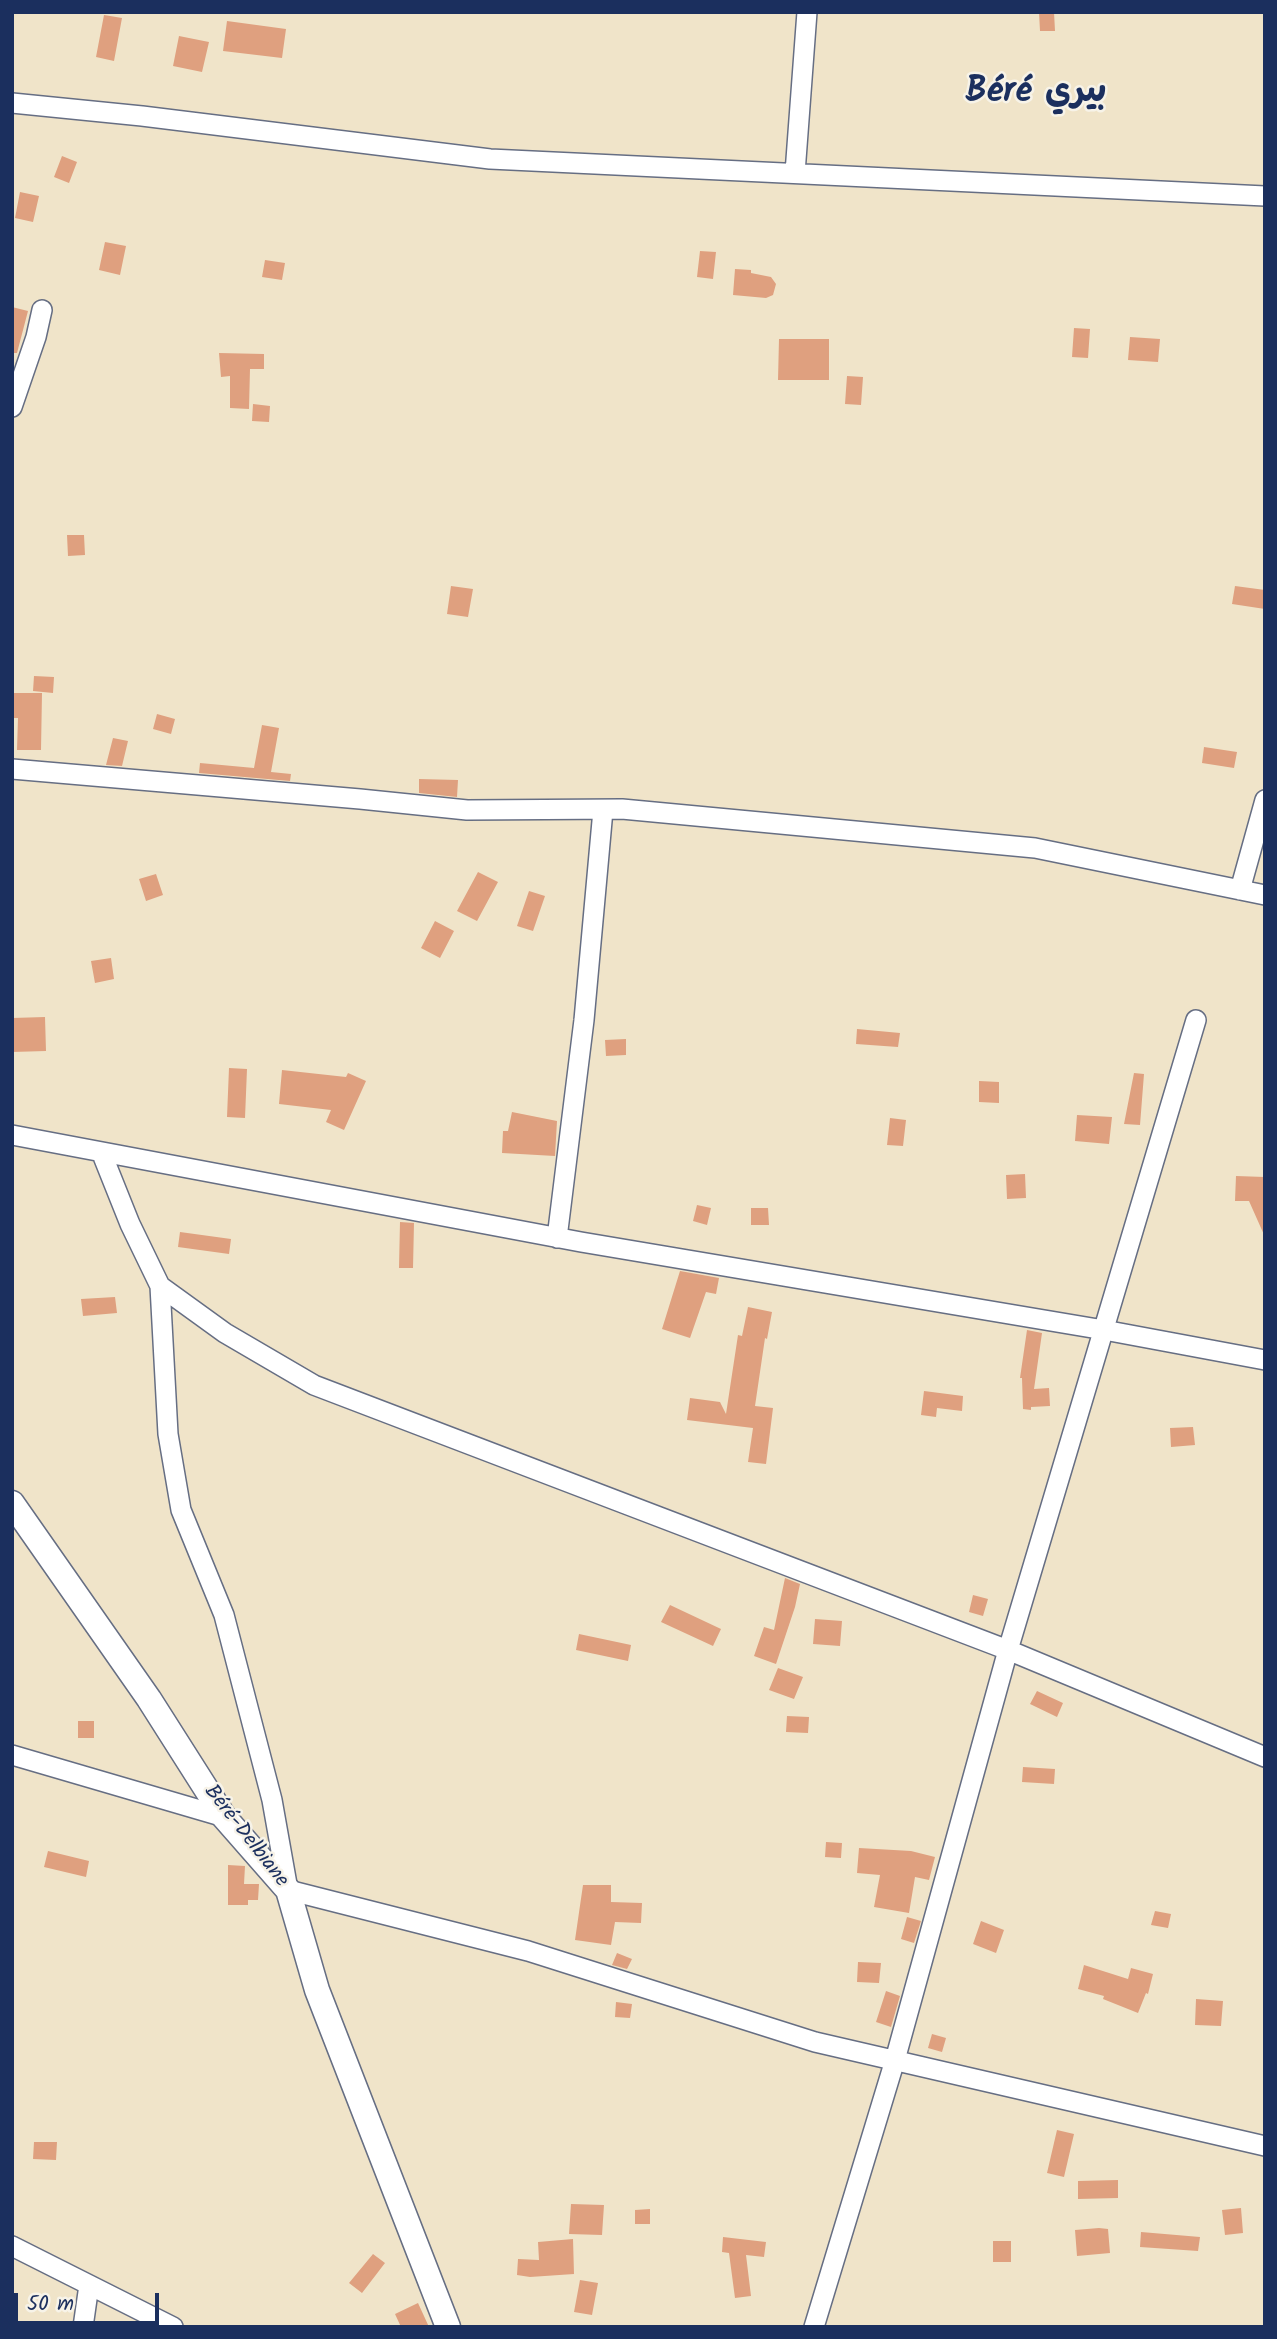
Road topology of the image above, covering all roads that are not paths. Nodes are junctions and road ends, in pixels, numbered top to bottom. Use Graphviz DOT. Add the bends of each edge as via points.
graph roads {
  1 [pos="807,12"];
  2 [pos="12,103"];
  3 [pos="795,173"];
  4 [pos="1265,196"];
  5 [pos="42,310"];
  6 [pos="12,407"];
  7 [pos="12,769"];
  8 [pos="1265,800"];
  9 [pos="603,810"];
  10 [pos="1240,890"];
  11 [pos="1265,895"];
  12 [pos="1196,1020"];
  13 [pos="12,1135"];
  14 [pos="102,1154"];
  15 [pos="557,1238"];
  16 [pos="159,1286"];
  17 [pos="1104,1330"];
  18 [pos="1265,1360"];
  19 [pos="12,1503"];
  20 [pos="1007,1650"];
  21 [pos="12,1755"];
  22 [pos="1265,1757"];
  23 [pos="224,1817"];
  24 [pos="288,1891"];
  25 [pos="895,2060"];
  26 [pos="1265,2146"];
  27 [pos="12,2246"];
  28 [pos="89,2285"];
  29 [pos="83,2327"];
  30 [pos="173,2327"];
  31 [pos="448,2327"];
  32 [pos="814,2327"];
  1 -- 3 [label="street"];
  2 -- 3 [label="street" via="490,159"];
  3 -- 4 [label="street"];
  5 -- 6 [label="street"];
  7 -- 9 [label="street" via="467,810"];
  8 -- 10 [label="street"];
  9 -- 10 [label="street" via="1035,848"];
  9 -- 15 [label="street" via="584,1020"];
  10 -- 11 [label="street"];
  12 -- 17 [label="street"];
  13 -- 14 [label="street"];
  14 -- 15 [label="street"];
  14 -- 16 [label="street"];
  15 -- 17 [label="street"];
  16 -- 20 [label="street" via="225,1333 314,1385"];
  16 -- 24 [label="street" via="168,1434 181,1510 224,1615 272,1800"];
  17 -- 18 [label="street"];
  17 -- 20 [label="street"];
  19 -- 23 [label="street, Béré-Delbiane" via="149,1699"];
  20 -- 22 [label="street"];
  20 -- 25 [label="street"];
  21 -- 23 [label="street"];
  23 -- 24 [label="street, Béré-Delbiane"];
  24 -- 25 [label="street" via="528,1951 815,2042"];
  24 -- 31 [label="street, Béré-Delbiane" via="317,1990"];
  25 -- 26 [label="street"];
  25 -- 32 [label="street"];
  27 -- 28 [label="street"];
  28 -- 29 [label="street"];
  28 -- 30 [label="street"];
}
